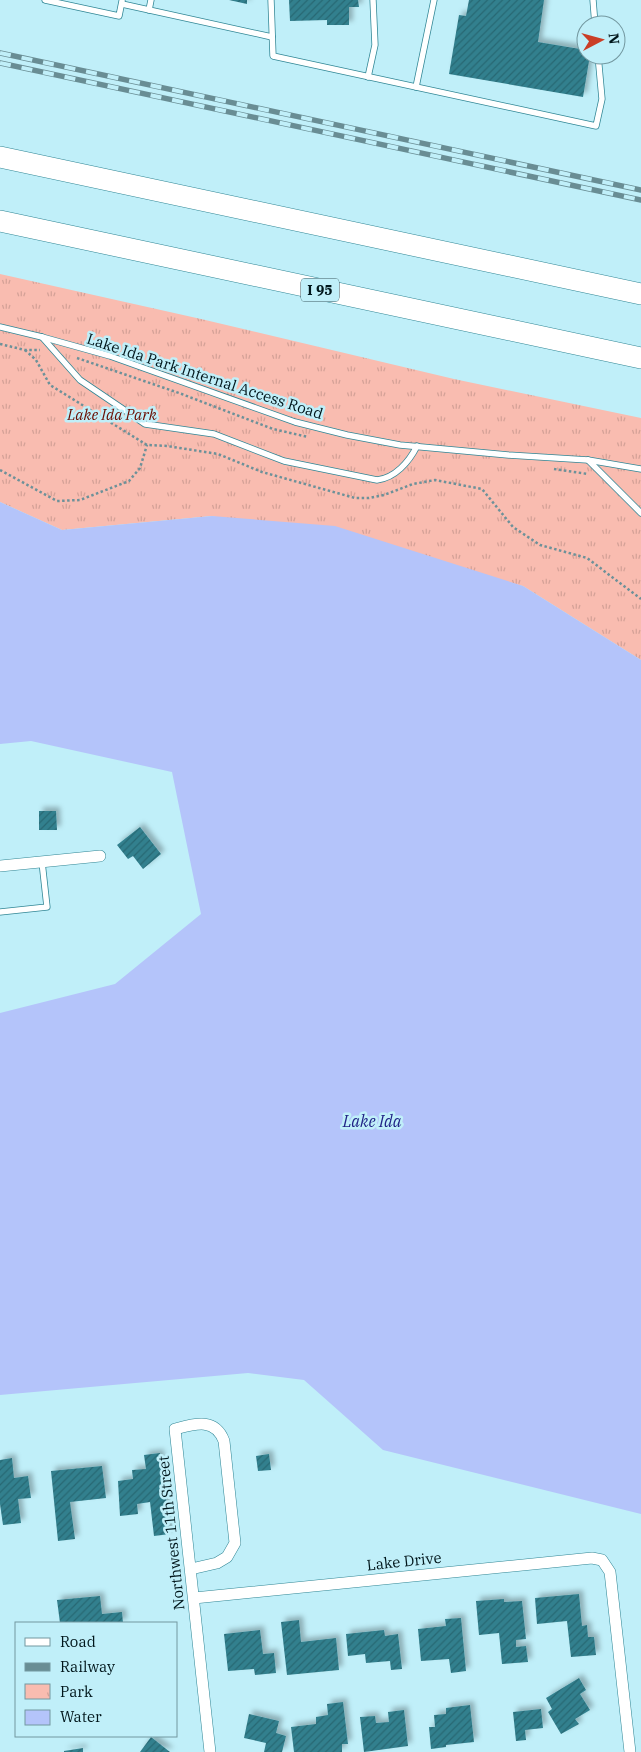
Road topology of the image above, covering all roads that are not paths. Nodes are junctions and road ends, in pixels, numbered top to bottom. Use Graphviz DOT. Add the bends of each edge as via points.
graph roads {
  1 [pos="45,0"];
  2 [pos="151,0"];
  3 [pos="271,0"];
  4 [pos="373,0"];
  5 [pos="434,0"];
  6 [pos="593,0"];
  7 [pos="122,2"];
  8 [pos="148,10"];
  9 [pos="594,15"];
  10 [pos="272,37"];
  11 [pos="599,65"];
  12 [pos="368,77"];
  13 [pos="416,87"];
  14 [pos="0,157"];
  15 [pos="0,221"];
  16 [pos="641,294"];
  17 [pos="0,327"];
  18 [pos="42,337"];
  19 [pos="641,358"];
  20 [pos="417,446"];
  21 [pos="588,460"];
  22 [pos="641,469"];
  23 [pos="641,513"];
  24 [pos="100,856"];
  25 [pos="42,862"];
  26 [pos="0,866"];
  27 [pos="0,912"];
  28 [pos="190,1569"];
  29 [pos="194,1598"];
  30 [pos="210,1752"];
  31 [pos="630,1752"];
  1 -- 7 [label="lane" via="119,16"];
  2 -- 8 [label="lane"];
  3 -- 10 [label="lane"];
  4 -- 12 [label="lane" via="375,45"];
  5 -- 13 [label="lane"];
  6 -- 9 [label="lane"];
  7 -- 8 [label="lane"];
  8 -- 10 [label="lane"];
  10 -- 12 [label="lane" via="273,56"];
  11 -- 13 [label="lane" via="602,99 596,126"];
  12 -- 13 [label="lane"];
  14 -- 16 [label="highway"];
  15 -- 19 [label="highway, I 95"];
  17 -- 18 [label="lane, Lake Ida Park Internal Access Road"];
  18 -- 20 [label="lane, Lake Ida Park Internal Access Road" via="110,356 295,422 348,435"];
  18 -- 20 [label="lane" via="80,380 145,424 214,434 284,461 377,480 386,479 402,467"];
  20 -- 21 [label="lane, Lake Ida Park Internal Access Road"];
  21 -- 22 [label="lane, Lake Ida Park Internal Access Road"];
  21 -- 23 [label="lane"];
  24 -- 25 [label="street"];
  25 -- 26 [label="street"];
  25 -- 27 [label="lane" via="47,907"];
  28 -- 28 [label="street, Northwest 11th Street" via="228,1558 235,1543 224,1441 220,1432 210,1425 175,1429"];
  28 -- 29 [label="street, Northwest 11th Street"];
  29 -- 30 [label="street, Northwest 11th Street"];
  29 -- 31 [label="street, Lake Drive" via="592,1558 602,1560 610,1572"];
}
